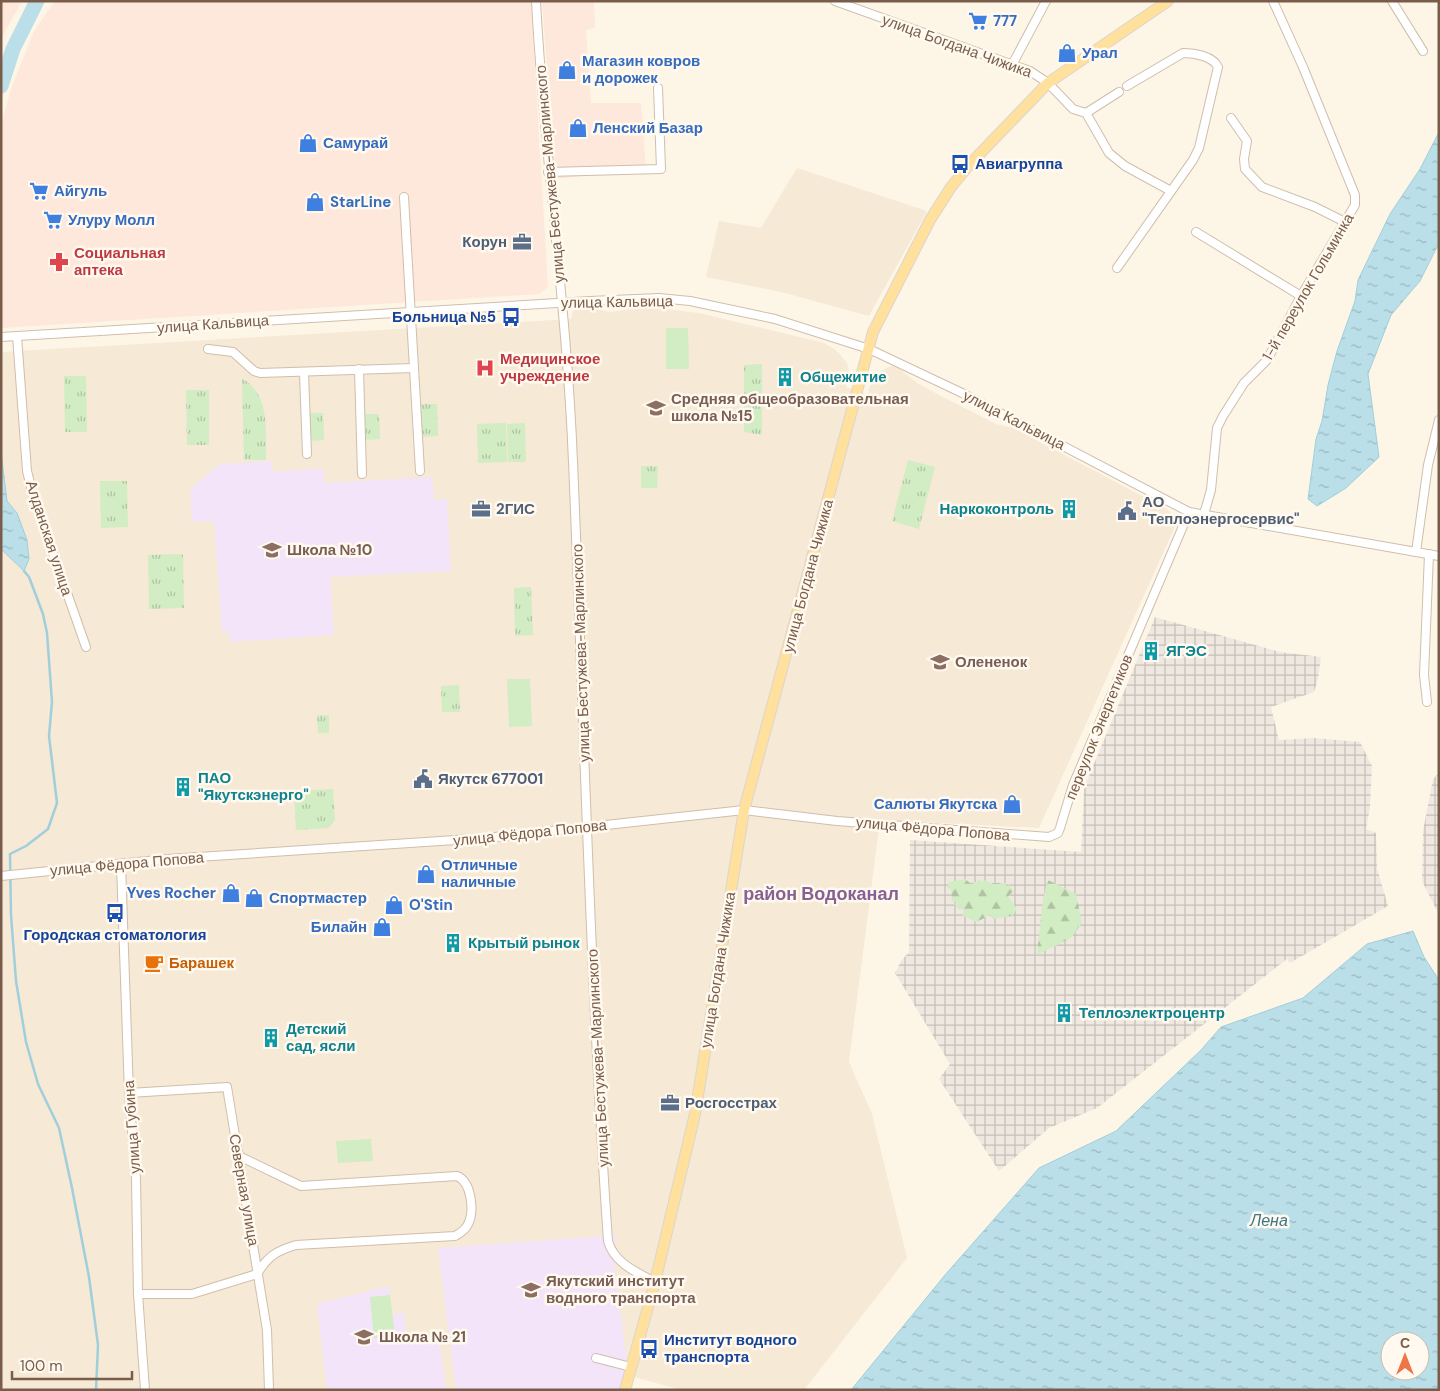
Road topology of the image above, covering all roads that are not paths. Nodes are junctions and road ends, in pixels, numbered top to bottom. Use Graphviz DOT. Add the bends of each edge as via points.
graph roads {
  1 [pos="536,1"];
  2 [pos="836,1"];
  3 [pos="1046,1"];
  4 [pos="1168,1"];
  5 [pos="1273,1"];
  6 [pos="1392,1"];
  7 [pos="1423,51"];
  8 [pos="1012,65"];
  9 [pos="1048,83"];
  10 [pos="1128,86"];
  11 [pos="658,88"];
  12 [pos="1119,92"];
  13 [pos="1086,113"];
  14 [pos="1231,118"];
  15 [pos="548,172"];
  16 [pos="1171,192"];
  17 [pos="404,198"];
  18 [pos="1345,222"];
  19 [pos="1196,232"];
  20 [pos="1117,268"];
  21 [pos="1301,296"];
  22 [pos="562,302"];
  23 [pos="411,311"];
  24 [pos="17,336"];
  25 [pos="1,337"];
  26 [pos="208,349"];
  27 [pos="869,349"];
  28 [pos="414,368"];
  29 [pos="359,369"];
  30 [pos="304,373"];
  31 [pos="1439,420"];
  32 [pos="1436,439"];
  33 [pos="307,454"];
  34 [pos="420,471"];
  35 [pos="362,474"];
  36 [pos="1189,512"];
  37 [pos="1204,514"];
  38 [pos="1416,552"];
  39 [pos="1429,554"];
  40 [pos="1439,556"];
  41 [pos="86,647"];
  42 [pos="1427,702"];
  43 [pos="744,810"];
  44 [pos="587,827"];
  45 [pos="1058,833"];
  46 [pos="121,865"];
  47 [pos="7,876"];
  48 [pos="129,1093"];
  49 [pos="239,1156"];
  50 [pos="257,1274"];
  51 [pos="655,1282"];
  52 [pos="138,1294"];
  53 [pos="596,1358"];
  54 [pos="631,1368"];
  55 [pos="145,1390"];
  56 [pos="268,1390"];
  57 [pos="625,1390"];
  1 -- 15 [label="street, улица Бестужева-Марлинского"];
  2 -- 8 [label="street, улица Богдана Чижика"];
  3 -- 8 [label="street"];
  4 -- 9 [label="main road, улица Богдана Чижика"];
  5 -- 18 [label="street, 1-й переулок Гольминка" via="1355,195 1355,205"];
  6 -- 7 [label="street"];
  8 -- 9 [label="street, улица Богдана Чижика" via="1030,71"];
  9 -- 13 [label="street, улица Богдана Чижика" via="1073,109"];
  9 -- 27 [label="main road, улица Богдана Чижика" via="951,187 930,220 873,332"];
  10 -- 16 [label="street" via="1183,53 1213,60 1218,67 1199,148"];
  11 -- 15 [label="street" via="661,169"];
  12 -- 13 [label="street"];
  13 -- 16 [label="street" via="1109,153"];
  14 -- 18 [label="street" via="1247,141 1245,169 1262,187"];
  15 -- 22 [label="street, улица Бестужева-Марлинского"];
  16 -- 20 [label="street"];
  17 -- 23 [label="street"];
  18 -- 21 [label="street, 1-й переулок Гольминка"];
  19 -- 21 [label="street"];
  21 -- 37 [label="street, 1-й переулок Гольминка" via="1267,360 1244,382 1217,428 1211,490"];
  22 -- 23 [label="street, улица Кальвица"];
  22 -- 27 [label="street, улица Кальвица" via="659,298 690,301 775,320"];
  22 -- 44 [label="street, улица Бестужева-Марлинского" via="573,462"];
  23 -- 24 [label="street, улица Кальвица"];
  23 -- 28 [label="street"];
  24 -- 25 [label="street, улица Кальвица"];
  24 -- 41 [label="street, Алданская улица" via="27,471 34,500"];
  26 -- 30 [label="street" via="233,352 260,374"];
  27 -- 36 [label="street, улица Кальвица" via="960,392"];
  27 -- 43 [label="main road, улица Богдана Чижика"];
  28 -- 29 [label="street"];
  28 -- 34 [label="street"];
  29 -- 30 [label="street"];
  29 -- 35 [label="street"];
  30 -- 33 [label="street"];
  31 -- 32 [label="street"];
  32 -- 38 [label="street" via="1428,465"];
  36 -- 37 [label="street"];
  36 -- 45 [label="street, переулок Энергетиков" via="1073,785"];
  37 -- 38 [label="street"];
  38 -- 39 [label="street"];
  39 -- 40 [label="street"];
  39 -- 42 [label="street" via="1424,675"];
  43 -- 44 [label="street, улица Фёдора Попова"];
  43 -- 45 [label="street, улица Фёдора Попова" via="1043,838"];
  43 -- 51 [label="main road, улица Богдана Чижика" via="695,1114"];
  44 -- 46 [label="street, улица Фёдора Попова" via="426,843 168,859"];
  44 -- 51 [label="street, улица Бестужева-Марлинского" via="608,1241 611,1251 622,1263"];
  46 -- 47 [label="street, улица Фёдора Попова"];
  46 -- 48 [label="street, улица Губина"];
  48 -- 49 [label="street, Северная улица" via="227,1087"];
  48 -- 52 [label="street, улица Губина" via="136,1178"];
  49 -- 50 [label="street, Северная улица"];
  49 -- 50 [label="street" via="301,1186 452,1176 464,1180 469,1190 468,1224 455,1236 296,1245 278,1250 267,1258"];
  50 -- 52 [label="street" via="192,1294"];
  50 -- 56 [label="street, Северная улица" via="267,1330"];
  51 -- 54 [label="main road, улица Богдана Чижика"];
  52 -- 55 [label="street, улица Губина"];
  53 -- 54 [label="street"];
  54 -- 57 [label="main road, улица Богдана Чижика"];
}
